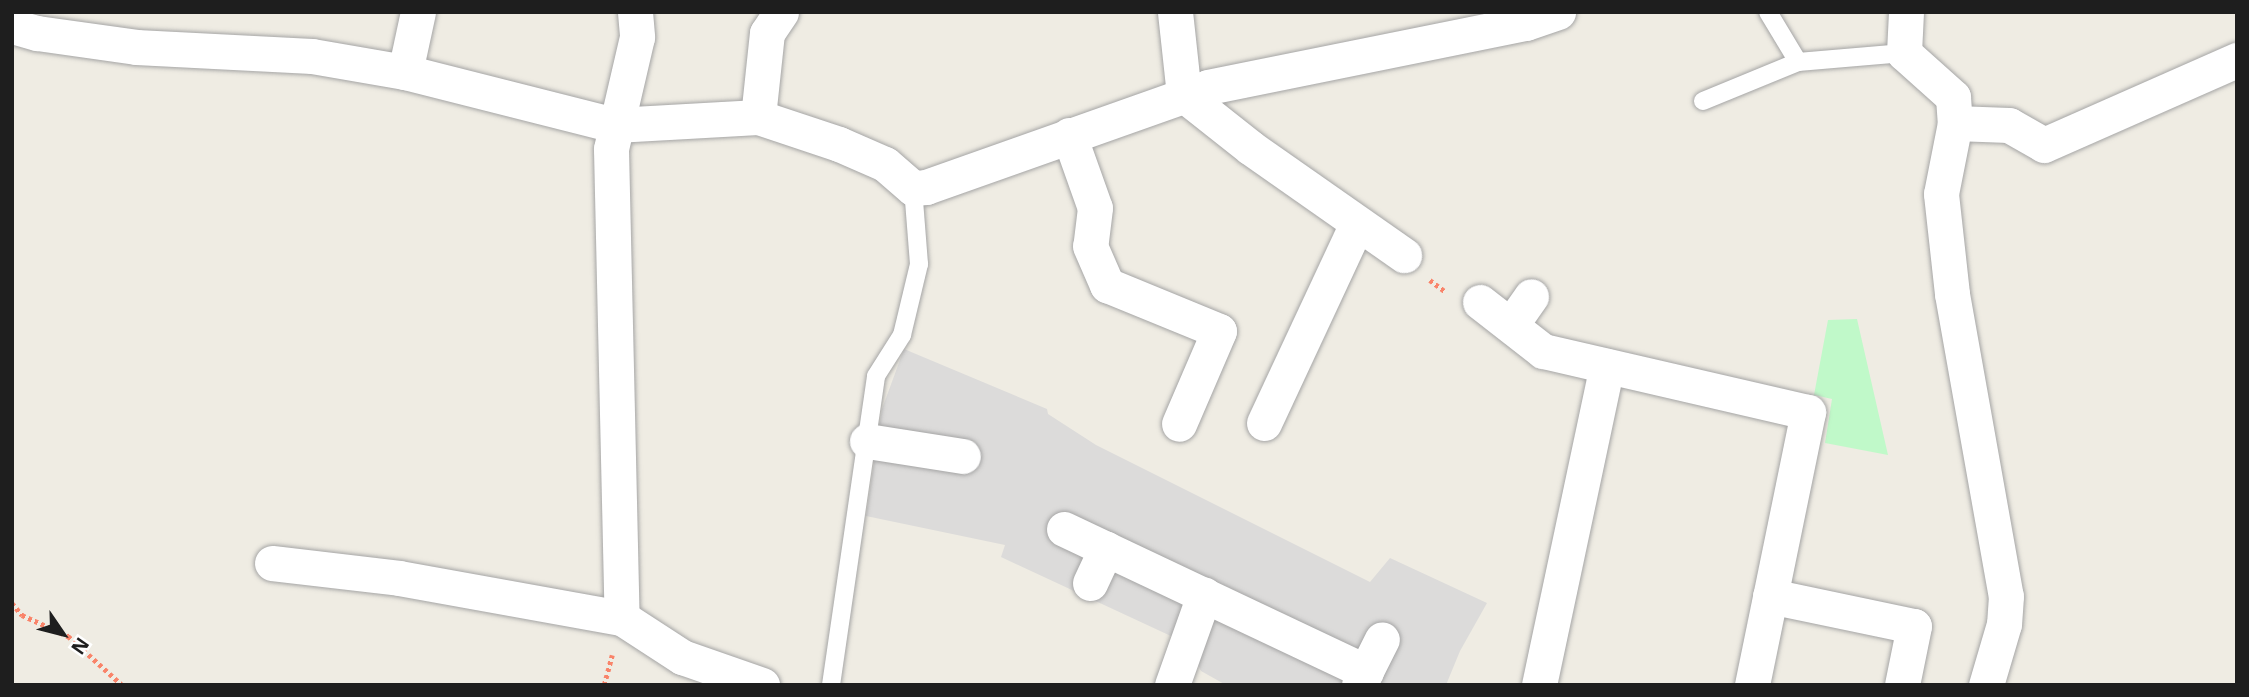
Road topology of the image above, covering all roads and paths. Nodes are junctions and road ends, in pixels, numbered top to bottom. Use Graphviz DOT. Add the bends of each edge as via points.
graph roads {
  1 [pos="418,12"];
  2 [pos="635,12"];
  3 [pos="781,12"];
  4 [pos="1175,12"];
  5 [pos="1558,12"];
  6 [pos="1768,12"];
  7 [pos="1906,12"];
  8 [pos="12,26"];
  9 [pos="1904,53"];
  10 [pos="2237,60"];
  11 [pos="1798,62"];
  12 [pos="405,72"];
  13 [pos="1184,95"];
  14 [pos="1703,101"];
  15 [pos="758,117"];
  16 [pos="1955,123"];
  17 [pos="615,125"];
  18 [pos="1069,135"];
  19 [pos="913,188"];
  20 [pos="1357,224"];
  21 [pos="1404,255"];
  22 [pos="1531,296"];
  23 [pos="1480,302"];
  24 [pos="1511,325"];
  25 [pos="1607,366"];
  26 [pos="1264,423"];
  27 [pos="1179,424"];
  28 [pos="867,441"];
  29 [pos="963,456"];
  30 [pos="1064,529"];
  31 [pos="1106,549"];
  32 [pos="272,563"];
  33 [pos="1090,583"];
  34 [pos="1203,595"];
  35 [pos="1770,596"];
  36 [pos="12,603"];
  37 [pos="622,618"];
  38 [pos="1382,639"];
  39 [pos="1363,678"];
  40 [pos="1184,680"];
  41 [pos="122,685"];
  42 [pos="762,685"];
  43 [pos="831,685"];
  44 [pos="1538,685"];
  45 [pos="1752,685"];
  46 [pos="1902,685"];
  47 [pos="1986,685"];
  1 -- 12 [label="street"];
  2 -- 17 [label="street" via="637,37"];
  3 -- 15 [label="street" via="767,33"];
  4 -- 13 [label="street"];
  5 -- 13 [label="street" via="1526,23"];
  6 -- 11 [label="lane"];
  7 -- 9 [label="street"];
  8 -- 12 [label="street" via="136,47 312,56"];
  9 -- 11 [label="lane"];
  9 -- 16 [label="street" via="1953,97"];
  10 -- 16 [label="street" via="2044,145 2009,125"];
  11 -- 14 [label="lane"];
  12 -- 17 [label="street"];
  13 -- 18 [label="street"];
  13 -- 20 [label="street"];
  15 -- 17 [label="street"];
  15 -- 19 [label="street" via="885,164"];
  16 -- 47 [label="street" via="1941,194 1952,294 2006,596 2004,624"];
  17 -- 37 [label="street" via="611,149"];
  18 -- 19 [label="street"];
  18 -- 27 [label="street" via="1095,208 1090,246 1107,285 1219,331"];
  19 -- 28 [label="lane" via="919,264 901,335 876,376"];
  20 -- 21 [label="street"];
  20 -- 26 [label="street"];
  21 -- 23 [label="path" via="1409,264 1470,310"];
  22 -- 24 [label="street"];
  23 -- 24 [label="street"];
  24 -- 25 [label="street" via="1543,351"];
  25 -- 35 [label="street" via="1808,412"];
  25 -- 44 [label="street"];
  28 -- 29 [label="street"];
  28 -- 43 [label="lane"];
  30 -- 31 [label="street"];
  31 -- 33 [label="street"];
  31 -- 34 [label="street"];
  32 -- 37 [label="street" via="399,578"];
  34 -- 39 [label="street"];
  34 -- 40 [label="street"];
  35 -- 45 [label="street"];
  35 -- 46 [label="street" via="1914,626"];
  36 -- 41 [label="path" via="22,615 68,636"];
  37 -- 42 [label="street" via="682,657"];
  38 -- 39 [label="street"];
}
